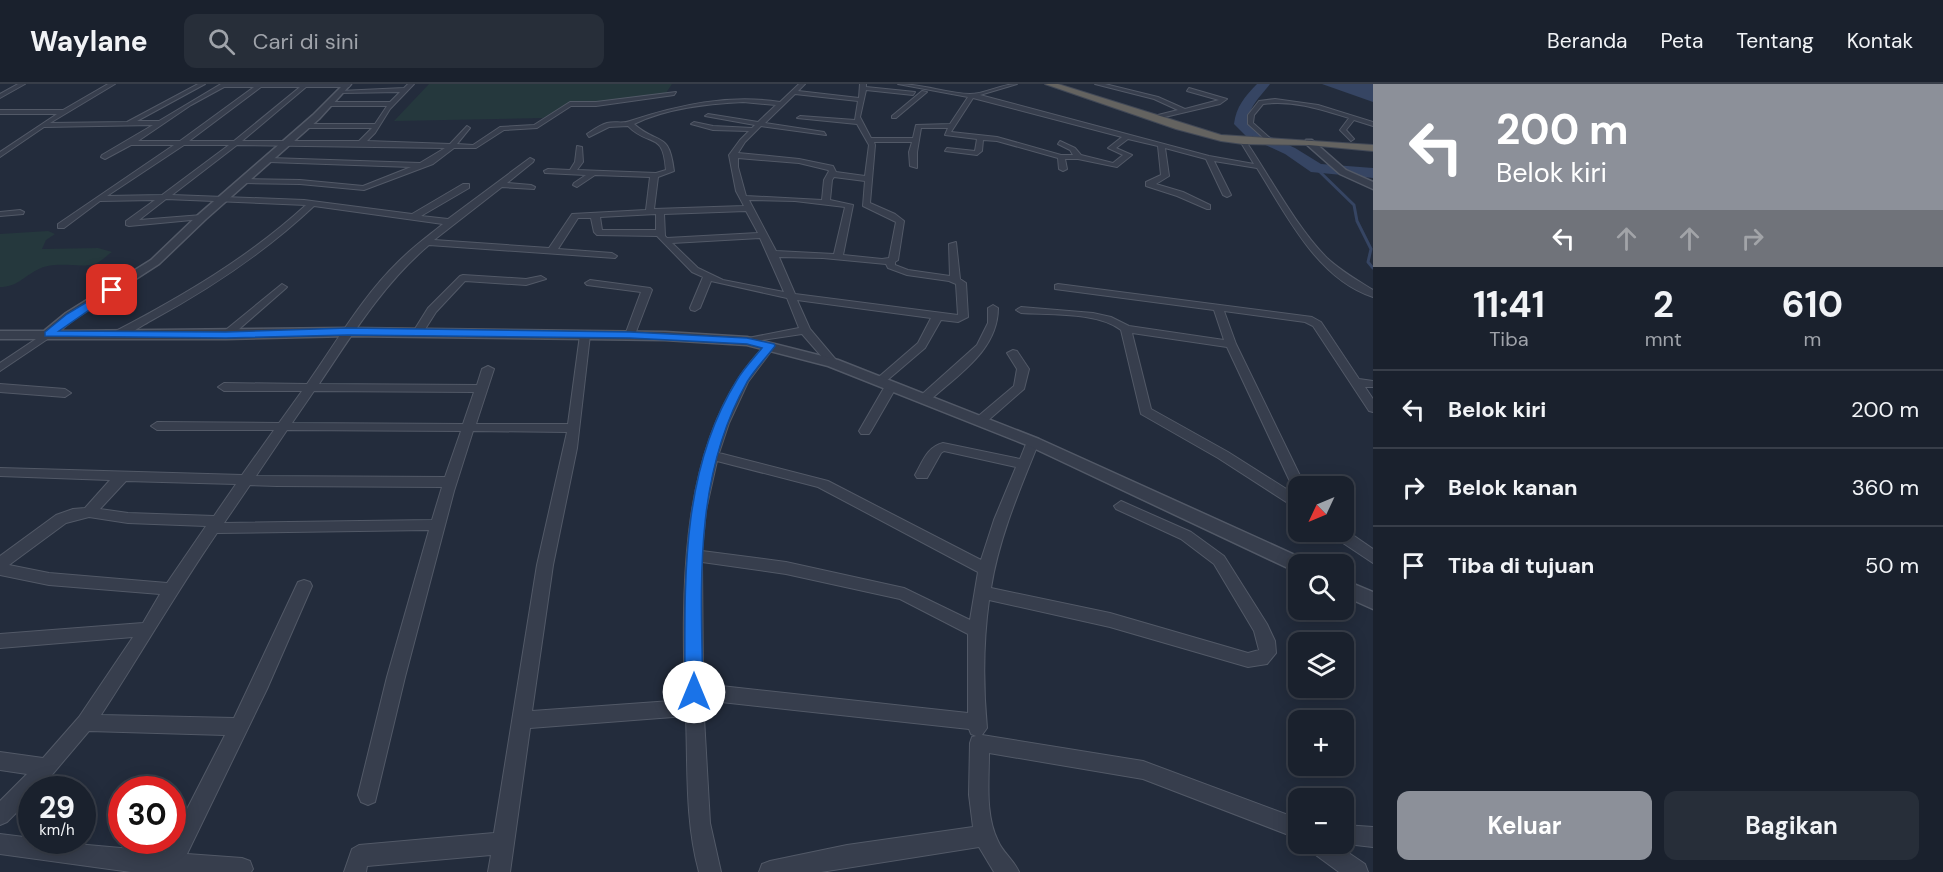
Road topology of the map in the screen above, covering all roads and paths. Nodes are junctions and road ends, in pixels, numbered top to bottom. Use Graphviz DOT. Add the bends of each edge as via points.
graph roads {
  1 [pos="22,84"];
  2 [pos="112,84"];
  3 [pos="194,84"];
  4 [pos="202,84"];
  5 [pos="209,84"];
  6 [pos="675,84"];
  7 [pos="802,84"];
  8 [pos="901,84"];
  9 [pos="1014,84"];
  10 [pos="1049,84"];
  11 [pos="1098,84"];
  12 [pos="223,85"];
  13 [pos="259,86"];
  14 [pos="304,86"];
  15 [pos="347,86"];
  16 [pos="863,86"];
  17 [pos="408,87"];
  18 [pos="1134,87"];
  19 [pos="928,88"];
  20 [pos="1123,90"];
  21 [pos="1189,90"];
  22 [pos="794,92"];
  23 [pos="921,94"];
  24 [pos="0,96"];
  25 [pos="971,96"];
  26 [pos="862,99"];
  27 [pos="32,104"];
  28 [pos="330,104"];
  29 [pos="392,104"];
  30 [pos="781,104"];
  31 [pos="0,105"];
  32 [pos="720,110"];
  33 [pos="1185,110"];
  34 [pos="0,112"];
  35 [pos="63,112"];
  36 [pos="748,114"];
  37 [pos="708,116"];
  38 [pos="894,117"];
  39 [pos="800,118"];
  40 [pos="1152,118"];
  41 [pos="1352,118"];
  42 [pos="760,121"];
  43 [pos="859,122"];
  44 [pos="128,123"];
  45 [pos="160,123"];
  46 [pos="630,124"];
  47 [pos="694,124"];
  48 [pos="1373,124"];
  49 [pos="42,125"];
  50 [pos="307,126"];
  51 [pos="377,126"];
  52 [pos="950,126"];
  53 [pos="467,128"];
  54 [pos="824,134"];
  55 [pos="589,135"];
  56 [pos="1126,136"];
  57 [pos="980,138"];
  58 [pos="1351,138"];
  59 [pos="870,140"];
  60 [pos="916,140"];
  61 [pos="1243,141"];
  62 [pos="1265,141"];
  63 [pos="237,142"];
  64 [pos="290,142"];
  65 [pos="1309,142"];
  66 [pos="130,143"];
  67 [pos="182,143"];
  68 [pos="361,143"];
  69 [pos="1060,143"];
  70 [pos="452,146"];
  71 [pos="1161,146"];
  72 [pos="579,147"];
  73 [pos="1373,148"];
  74 [pos="947,150"];
  75 [pos="0,155"];
  76 [pos="733,155"];
  77 [pos="105,157"];
  78 [pos="1060,157"];
  79 [pos="1078,157"];
  80 [pos="1209,158"];
  81 [pos="270,160"];
  82 [pos="530,160"];
  83 [pos="424,165"];
  84 [pos="915,166"];
  85 [pos="1261,167"];
  86 [pos="1063,169"];
  87 [pos="548,171"];
  88 [pos="571,172"];
  89 [pos="592,174"];
  90 [pos="832,174"];
  91 [pos="655,175"];
  92 [pos="870,179"];
  93 [pos="246,181"];
  94 [pos="500,185"];
  95 [pos="578,185"];
  96 [pos="466,186"];
  97 [pos="1373,186"];
  98 [pos="531,187"];
  99 [pos="1227,195"];
  100 [pos="164,197"];
  101 [pos="98,198"];
  102 [pos="226,198"];
  103 [pos="744,198"];
  104 [pos="826,202"];
  105 [pos="312,203"];
  106 [pos="1207,207"];
  107 [pos="750,208"];
  108 [pos="20,212"];
  109 [pos="655,212"];
  110 [pos="0,214"];
  111 [pos="595,214"];
  112 [pos="413,217"];
  113 [pos="202,218"];
  114 [pos="450,222"];
  115 [pos="61,226"];
  116 [pos="763,235"];
  117 [pos="663,237"];
  118 [pos="424,242"];
  119 [pos="953,244"];
  120 [pos="552,250"];
  121 [pos="773,254"];
  122 [pos="612,256"];
  123 [pos="838,256"];
  124 [pos="890,261"];
  125 [pos="707,278"];
  126 [pos="541,279"];
  127 [pos="955,280"];
  128 [pos="590,282"];
  129 [pos="282,287"];
  130 [pos="1058,287"];
  131 [pos="1373,294"];
  132 [pos="791,296"];
  133 [pos="695,308"];
  134 [pos="993,308"];
  135 [pos="1218,308"];
  136 [pos="1021,310"];
  137 [pos="937,317"];
  138 [pos="1126,329"];
  139 [pos="805,330"];
  140 [pos="348,332"];
  141 [pos="418,332"];
  142 [pos="48,334"];
  143 [pos="118,334"];
  144 [pos="0,335"];
  145 [pos="232,335"];
  146 [pos="585,335"];
  147 [pos="630,335"];
  148 [pos="747,341"];
  149 [pos="1231,344"];
  150 [pos="770,346"];
  151 [pos="1013,352"];
  152 [pos="833,363"];
  153 [pos="0,368"];
  154 [pos="488,369"];
  155 [pos="1354,382"];
  156 [pos="885,384"];
  157 [pos="1373,384"];
  158 [pos="224,387"];
  159 [pos="312,387"];
  160 [pos="0,388"];
  161 [pos="480,389"];
  162 [pos="65,393"];
  163 [pos="924,399"];
  164 [pos="1373,408"];
  165 [pos="980,421"];
  166 [pos="157,426"];
  167 [pos="286,426"];
  168 [pos="467,428"];
  169 [pos="573,428"];
  170 [pos="865,431"];
  171 [pos="1033,442"];
  172 [pos="711,455"];
  173 [pos="1024,464"];
  174 [pos="0,471"];
  175 [pos="922,475"];
  176 [pos="122,476"];
  177 [pos="1294,476"];
  178 [pos="246,480"];
  179 [pos="450,482"];
  180 [pos="1288,497"];
  181 [pos="1121,506"];
  182 [pos="89,513"];
  183 [pos="215,524"];
  184 [pos="439,525"];
  185 [pos="1352,542"];
  186 [pos="695,556"];
  187 [pos="1373,557"];
  188 [pos="1288,561"];
  189 [pos="0,567"];
  190 [pos="986,569"];
  191 [pos="304,586"];
  192 [pos="172,589"];
  193 [pos="983,591"];
  194 [pos="1354,592"];
  195 [pos="1373,601"];
  196 [pos="148,629"];
  197 [pos="976,631"];
  198 [pos="0,641"];
  199 [pos="694,699"];
  200 [pos="523,720"];
  201 [pos="978,722"];
  202 [pos="85,723"];
  203 [pos="239,727"];
  204 [pos="979,742"];
  205 [pos="0,761"];
  206 [pos="47,768"];
  207 [pos="368,795"];
  208 [pos="0,815"];
  209 [pos="1288,825"];
  210 [pos="983,836"];
  211 [pos="1354,836"];
  212 [pos="1373,837"];
  213 [pos="504,843"];
  214 [pos="0,844"];
  215 [pos="1332,854"];
  216 [pos="171,863"];
  217 [pos="243,868"];
  218 [pos="355,872"];
  219 [pos="499,872"];
  220 [pos="710,872"];
  221 [pos="770,872"];
  222 [pos="1008,872"];
  223 [pos="1357,872"];
  1 -- 24 [label="street"];
  2 -- 35 [label="street"];
  3 -- 4 [label="street"];
  4 -- 5 [label="street"];
  4 -- 44 [label="street"];
  5 -- 12 [label="street"];
  6 -- 70 [label="street" via="672,89 676,94 570,104 534,127 500,128 474,147"];
  7 -- 22 [label="street"];
  8 -- 19 [label="street"];
  9 -- 25 [label="street"];
  10 -- 40 [label="highway"];
  11 -- 20 [label="street"];
  12 -- 13 [label="street"];
  12 -- 45 [label="street"];
  13 -- 14 [label="street"];
  13 -- 67 [label="street"];
  14 -- 15 [label="street"];
  14 -- 63 [label="street"];
  15 -- 17 [label="street"];
  15 -- 28 [label="street"];
  16 -- 23 [label="street"];
  16 -- 26 [label="street"];
  17 -- 29 [label="street"];
  18 -- 20 [label="street"];
  19 -- 23 [label="street"];
  19 -- 25 [label="street"];
  20 -- 33 [label="street"];
  21 -- 33 [label="street" via="1224,99"];
  22 -- 26 [label="street"];
  22 -- 30 [label="street"];
  23 -- 38 [label="street"];
  25 -- 52 [label="street"];
  25 -- 56 [label="street"];
  26 -- 43 [label="street" via="857,112"];
  27 -- 31 [label="street"];
  28 -- 29 [label="street"];
  28 -- 50 [label="street"];
  29 -- 51 [label="street"];
  30 -- 42 [label="street"];
  30 -- 46 [label="street" via="744,100 688,105"];
  32 -- 36 [label="street"];
  33 -- 40 [label="street"];
  34 -- 35 [label="street"];
  35 -- 49 [label="street"];
  37 -- 42 [label="street"];
  39 -- 43 [label="street"];
  40 -- 61 [label="highway" via="1200,134"];
  41 -- 48 [label="street"];
  41 -- 58 [label="street" via="1343,130"];
  41 -- 62 [label="street" via="1294,102 1261,102 1250,123"];
  42 -- 47 [label="street" via="713,128"];
  42 -- 54 [label="street"];
  42 -- 76 [label="street"];
  43 -- 59 [label="street"];
  44 -- 45 [label="street"];
  44 -- 49 [label="street"];
  45 -- 66 [label="street"];
  46 -- 55 [label="street" via="608,125"];
  46 -- 91 [label="street" via="638,133 666,148 670,172"];
  49 -- 75 [label="street"];
  50 -- 51 [label="street"];
  50 -- 64 [label="street"];
  51 -- 68 [label="street"];
  52 -- 57 [label="street" via="947,134"];
  52 -- 60 [label="street" via="918,126"];
  53 -- 70 [label="street"];
  56 -- 71 [label="street"];
  56 -- 79 [label="street" via="1111,148 1128,155 1114,165"];
  57 -- 74 [label="street" via="977,153"];
  57 -- 78 [label="street" via="1008,141"];
  59 -- 60 [label="street"];
  59 -- 92 [label="street"];
  60 -- 84 [label="street"];
  61 -- 62 [label="highway"];
  61 -- 85 [label="street"];
  62 -- 65 [label="highway"];
  63 -- 64 [label="street"];
  63 -- 67 [label="street"];
  63 -- 100 [label="street"];
  64 -- 68 [label="street"];
  64 -- 81 [label="street"];
  65 -- 73 [label="highway"];
  65 -- 97 [label="street" via="1341,170"];
  66 -- 67 [label="street"];
  66 -- 77 [label="street"];
  67 -- 101 [label="street"];
  68 -- 70 [label="street"];
  69 -- 79 [label="street" via="1073,149"];
  70 -- 83 [label="street"];
  71 -- 80 [label="street"];
  71 -- 106 [label="street" via="1165,176 1149,184"];
  72 -- 88 [label="street" via="579,162"];
  76 -- 90 [label="street" via="814,164 833,169"];
  76 -- 103 [label="street"];
  78 -- 79 [label="street"];
  78 -- 86 [label="street"];
  80 -- 85 [label="street"];
  80 -- 99 [label="street"];
  81 -- 83 [label="street"];
  81 -- 93 [label="street"];
  82 -- 94 [label="street"];
  83 -- 93 [label="street" via="361,189"];
  85 -- 131 [label="street" via="1323,259"];
  87 -- 88 [label="street"];
  88 -- 89 [label="street"];
  89 -- 91 [label="street"];
  89 -- 95 [label="street"];
  90 -- 92 [label="street"];
  90 -- 104 [label="street"];
  91 -- 109 [label="street" via="649,207"];
  92 -- 124 [label="street" via="867,207 900,221"];
  93 -- 102 [label="street"];
  94 -- 98 [label="street"];
  94 -- 114 [label="street"];
  96 -- 112 [label="street"];
  100 -- 101 [label="street"];
  100 -- 102 [label="street"];
  100 -- 113 [label="street" via="129,223"];
  101 -- 115 [label="street"];
  102 -- 105 [label="street"];
  102 -- 113 [label="street"];
  103 -- 104 [label="street"];
  103 -- 107 [label="street"];
  104 -- 123 [label="street" via="850,207"];
  105 -- 112 [label="street"];
  105 -- 143 [label="street" via="239,266"];
  107 -- 109 [label="street"];
  107 -- 116 [label="street"];
  108 -- 110 [label="street"];
  109 -- 111 [label="street"];
  109 -- 117 [label="street"];
  111 -- 117 [label="street" via="600,233"];
  111 -- 120 [label="street" via="575,216"];
  112 -- 114 [label="street"];
  113 -- 142 [label="street" via="156,262"];
  114 -- 118 [label="street"];
  116 -- 117 [label="street"];
  116 -- 121 [label="street"];
  117 -- 125 [label="street" via="694,270"];
  118 -- 120 [label="street"];
  118 -- 140 [label="street" via="400,264"];
  119 -- 127 [label="street"];
  120 -- 122 [label="street"];
  121 -- 123 [label="street"];
  121 -- 132 [label="street"];
  123 -- 124 [label="street"];
  124 -- 127 [label="street" via="891,266 901,271"];
  125 -- 132 [label="street"];
  125 -- 133 [label="street"];
  126 -- 141 [label="street" via="526,282 463,278 432,310"];
  127 -- 137 [label="street" via="962,284 963,317"];
  128 -- 147 [label="street" via="647,290"];
  129 -- 145 [label="street"];
  130 -- 135 [label="street"];
  132 -- 137 [label="street"];
  132 -- 139 [label="street"];
  134 -- 163 [label="street" via="993,323 982,347"];
  135 -- 149 [label="street"];
  135 -- 155 [label="street" via="1298,317 1317,324"];
  136 -- 138 [label="street" via="1113,320"];
  137 -- 156 [label="street" via="922,344"];
  138 -- 149 [label="street"];
  138 -- 180 [label="street" via="1144,411"];
  139 -- 148 [label="street"];
  139 -- 152 [label="street"];
  140 -- 141 [label="street"];
  140 -- 145 [label="street"];
  140 -- 159 [label="street"];
  141 -- 146 [label="street"];
  142 -- 143 [label="street"];
  142 -- 144 [label="street"];
  142 -- 153 [label="street"];
  143 -- 145 [label="street"];
  146 -- 147 [label="street"];
  146 -- 169 [label="street"];
  147 -- 148 [label="street"];
  148 -- 150 [label="street"];
  149 -- 177 [label="street"];
  150 -- 152 [label="street"];
  150 -- 172 [label="street" via="742,380 720,425"];
  151 -- 165 [label="street" via="1023,369 1020,387"];
  152 -- 156 [label="street"];
  154 -- 161 [label="street"];
  155 -- 157 [label="street"];
  155 -- 164 [label="street"];
  156 -- 163 [label="street"];
  156 -- 170 [label="street"];
  158 -- 159 [label="street"];
  159 -- 161 [label="street"];
  159 -- 167 [label="street"];
  160 -- 162 [label="street"];
  161 -- 168 [label="street"];
  163 -- 165 [label="street"];
  165 -- 171 [label="street"];
  166 -- 167 [label="street"];
  167 -- 168 [label="street"];
  167 -- 178 [label="street"];
  168 -- 169 [label="street"];
  168 -- 179 [label="street"];
  169 -- 200 [label="street" via="545,565"];
  171 -- 173 [label="street"];
  171 -- 188 [label="street"];
  172 -- 186 [label="street" via="700,496"];
  172 -- 190 [label="street" via="823,484"];
  173 -- 175 [label="street" via="943,447 936,450"];
  173 -- 190 [label="street"];
  174 -- 176 [label="street"];
  176 -- 178 [label="street"];
  176 -- 182 [label="street"];
  178 -- 179 [label="street"];
  178 -- 183 [label="street"];
  179 -- 184 [label="street"];
  181 -- 193 [label="street" via="1182,535 1218,559 1257,622 1268,643 1268,653 1261,659 1248,660 1110,620"];
  182 -- 183 [label="street"];
  182 -- 189 [label="street" via="61,519"];
  183 -- 184 [label="street"];
  183 -- 192 [label="street"];
  184 -- 207 [label="street"];
  185 -- 187 [label="street"];
  186 -- 197 [label="street" via="786,568 903,594"];
  186 -- 199 [label="street"];
  189 -- 192 [label="street" via="49,579"];
  190 -- 193 [label="street"];
  191 -- 203 [label="street"];
  192 -- 196 [label="street"];
  193 -- 197 [label="street"];
  194 -- 195 [label="street"];
  196 -- 198 [label="street"];
  196 -- 202 [label="street"];
  197 -- 201 [label="street"];
  199 -- 200 [label="street"];
  199 -- 201 [label="street"];
  199 -- 220 [label="street" via="703,834"];
  200 -- 213 [label="street"];
  201 -- 204 [label="street"];
  202 -- 203 [label="street"];
  202 -- 206 [label="street"];
  203 -- 216 [label="street"];
  204 -- 209 [label="street" via="1143,770"];
  204 -- 210 [label="street"];
  205 -- 206 [label="street"];
  206 -- 208 [label="street"];
  210 -- 221 [label="street"];
  210 -- 222 [label="street" via="1000,866"];
  211 -- 212 [label="street"];
  213 -- 218 [label="street" via="359,856"];
  213 -- 219 [label="street"];
  214 -- 216 [label="street"];
  215 -- 223 [label="street"];
  216 -- 217 [label="street"];
}
